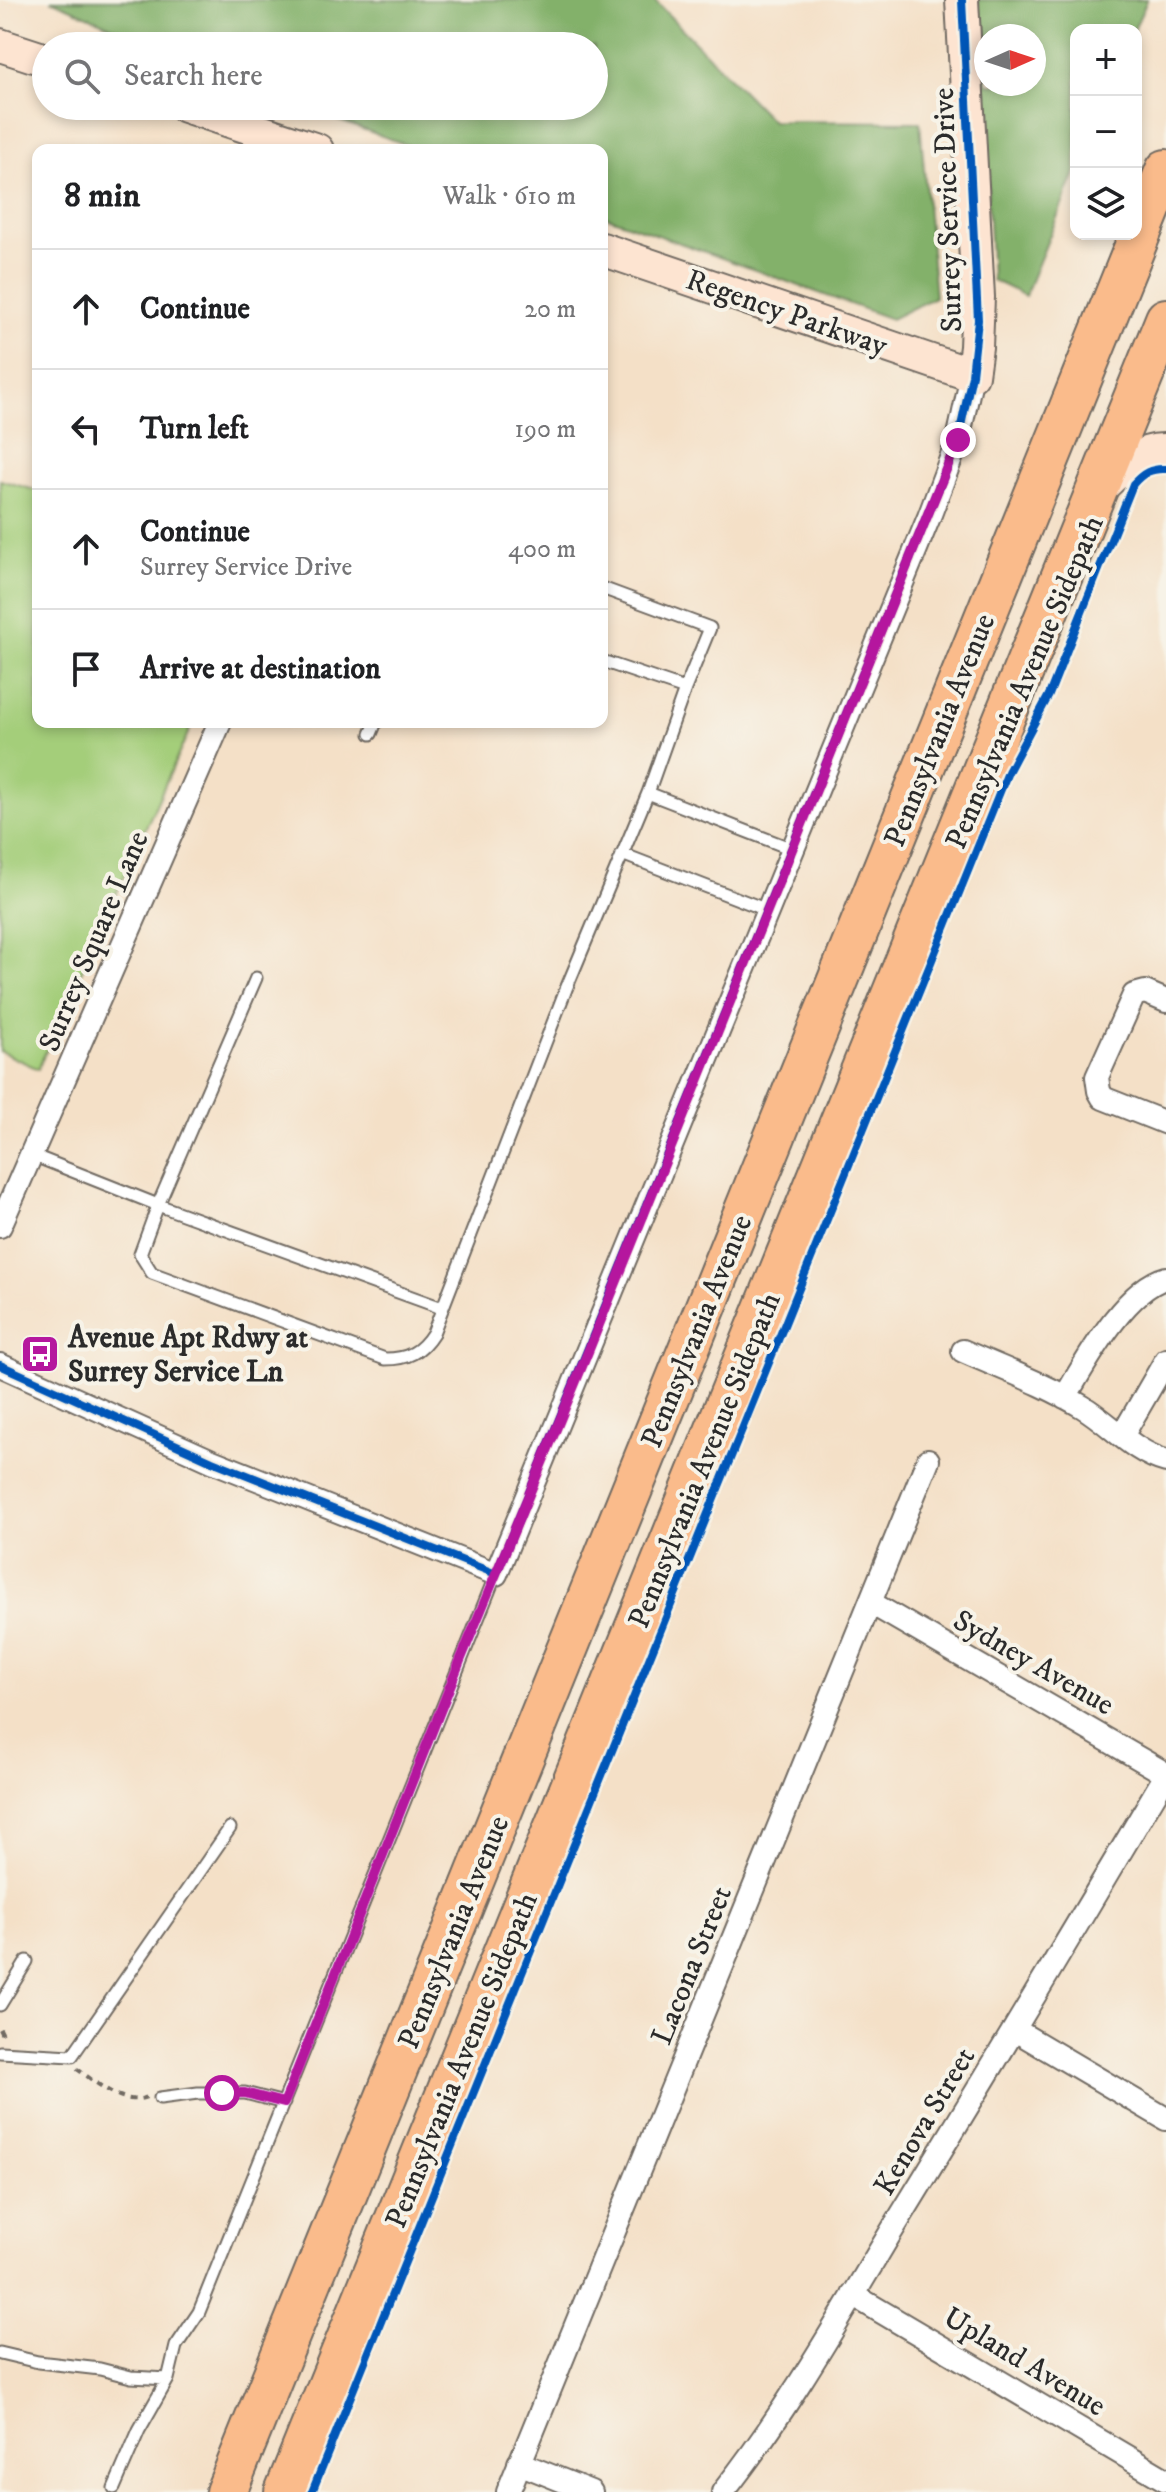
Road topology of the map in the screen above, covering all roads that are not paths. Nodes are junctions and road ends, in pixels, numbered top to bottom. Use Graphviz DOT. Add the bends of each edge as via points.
graph roads {
  1 [pos="962,0"];
  2 [pos="0,45"];
  3 [pos="32,55"];
  4 [pos="227,120"];
  5 [pos="299,144"];
  6 [pos="1166,170"];
  7 [pos="608,251"];
  8 [pos="1166,319"];
  9 [pos="972,375"];
  10 [pos="1166,450"];
  11 [pos="1095,493"];
  12 [pos="608,590"];
  13 [pos="608,663"];
  14 [pos="685,689"];
  15 [pos="217,728"];
  16 [pos="648,793"];
  17 [pos="792,849"];
  18 [pos="622,854"];
  19 [pos="767,910"];
  20 [pos="256,978"];
  21 [pos="1166,1001"];
  22 [pos="1166,1123"];
  23 [pos="32,1155"];
  24 [pos="158,1205"];
  25 [pos="0,1226"];
  26 [pos="1166,1278"];
  27 [pos="442,1308"];
  28 [pos="963,1351"];
  29 [pos="1166,1360"];
  30 [pos="0,1365"];
  31 [pos="1065,1397"];
  32 [pos="1122,1436"];
  33 [pos="928,1460"];
  34 [pos="1166,1461"];
  35 [pos="496,1574"];
  36 [pos="871,1603"];
  37 [pos="1166,1774"];
  38 [pos="230,1828"];
  39 [pos="27,1961"];
  40 [pos="0,2005"];
  41 [pos="1015,2030"];
  42 [pos="0,2052"];
  43 [pos="157,2097"];
  44 [pos="284,2103"];
  45 [pos="1166,2119"];
  46 [pos="853,2295"];
  47 [pos="0,2353"];
  48 [pos="168,2379"];
  49 [pos="519,2463"];
  50 [pos="1166,2480"];
  51 [pos="114,2488"];
  52 [pos="226,2492"];
  53 [pos="285,2492"];
  54 [pos="508,2492"];
  55 [pos="591,2492"];
  56 [pos="723,2492"];
  1 -- 9 [label="street, Surrey Service Drive" via="978,297"];
  2 -- 3 [label="street"];
  4 -- 5 [label="street"];
  6 -- 52 [label="highway, Pennsylvania Avenue"];
  7 -- 9 [label="street, Regency Parkway"];
  8 -- 11 [label="highway, Pennsylvania Avenue"];
  9 -- 17 [label="street, Surrey Service Drive" via="953,453"];
  10 -- 11 [label="street" via="1135,458"];
  11 -- 53 [label="highway, Pennsylvania Avenue"];
  12 -- 14 [label="lane" via="710,628"];
  13 -- 14 [label="lane"];
  14 -- 16 [label="lane"];
  15 -- 23 [label="street, Surrey Square Lane"];
  16 -- 17 [label="lane"];
  16 -- 18 [label="lane"];
  17 -- 19 [label="street, Surrey Service Drive"];
  18 -- 19 [label="lane"];
  18 -- 27 [label="lane"];
  19 -- 35 [label="street, Surrey Service Drive"];
  20 -- 24 [label="lane"];
  21 -- 22 [label="street" via="1145,992 1134,995 1097,1077 1103,1098"];
  23 -- 24 [label="lane"];
  23 -- 25 [label="street, Surrey Square Lane"];
  24 -- 27 [label="lane"];
  24 -- 27 [label="lane" via="140,1254 152,1273 385,1359 401,1359 423,1349"];
  26 -- 31 [label="street" via="1152,1283 1118,1317"];
  28 -- 31 [label="street"];
  29 -- 32 [label="street"];
  30 -- 35 [label="street" via="212,1461"];
  31 -- 32 [label="street"];
  32 -- 34 [label="street"];
  33 -- 36 [label="street, Lacona Street"];
  35 -- 44 [label="lane"];
  36 -- 37 [label="street, Sydney Avenue"];
  36 -- 49 [label="street, Lacona Street"];
  37 -- 41 [label="street, Kenova Street"];
  38 -- 42 [label="lane" via="72,2056"];
  39 -- 40 [label="lane"];
  41 -- 45 [label="street"];
  41 -- 46 [label="street, Kenova Street"];
  43 -- 44 [label="lane" via="245,2093"];
  44 -- 48 [label="lane" via="199,2312 176,2346"];
  46 -- 50 [label="street, Upland Avenue"];
  46 -- 56 [label="street, Kenova Street"];
  47 -- 48 [label="lane"];
  48 -- 51 [label="lane"];
  49 -- 54 [label="street, Lacona Street"];
  49 -- 55 [label="street"];
}
